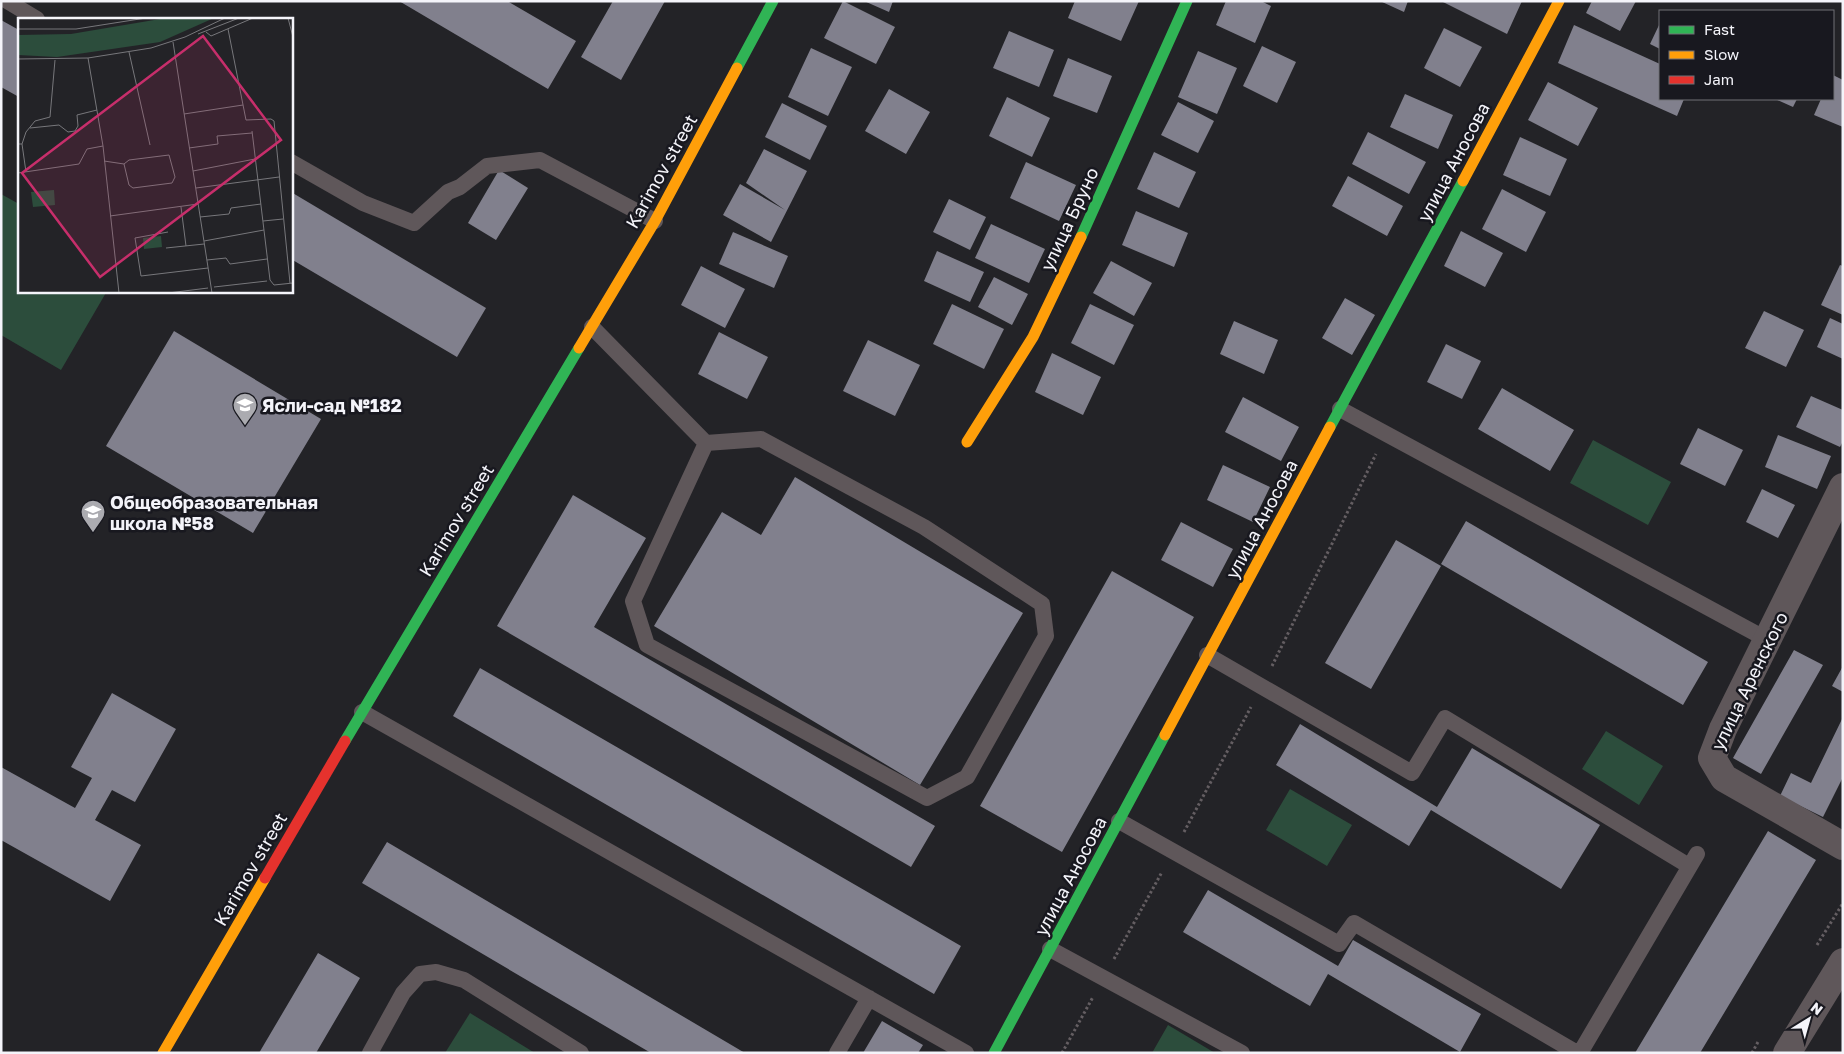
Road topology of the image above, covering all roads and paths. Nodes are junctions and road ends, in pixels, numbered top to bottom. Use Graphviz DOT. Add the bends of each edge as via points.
graph roads {
  1 [pos="6,1"];
  2 [pos="773,1"];
  3 [pos="1187,1"];
  4 [pos="1559,1"];
  5 [pos="34,12"];
  6 [pos="292,163"];
  7 [pos="655,221"];
  8 [pos="592,327"];
  9 [pos="1340,409"];
  10 [pos="1386,433"];
  11 [pos="967,442"];
  12 [pos="706,443"];
  13 [pos="1843,487"];
  14 [pos="1768,640"];
  15 [pos="1208,655"];
  16 [pos="1262,686"];
  17 [pos="362,712"];
  18 [pos="1119,821"];
  19 [pos="1843,846"];
  20 [pos="1173,852"];
  21 [pos="1050,949"];
  22 [pos="1843,962"];
  23 [pos="1103,978"];
  24 [pos="869,998"];
  25 [pos="163,1053"];
  26 [pos="370,1053"];
  27 [pos="581,1053"];
  28 [pos="838,1053"];
  29 [pos="966,1053"];
  30 [pos="994,1053"];
  31 [pos="1062,1053"];
  32 [pos="1242,1053"];
  33 [pos="1578,1053"];
  34 [pos="1787,1053"];
  1 -- 5 [label="lane"];
  2 -- 7 [label="street, Karimov street"];
  3 -- 11 [label="street, улица Бруно" via="1033,336"];
  4 -- 9 [label="street, улица Аносова"];
  6 -- 7 [label="lane" via="363,203 414,223 448,192 487,166 540,160"];
  7 -- 8 [label="street, Karimov street"];
  8 -- 12 [label="lane"];
  8 -- 17 [label="street, Karimov street"];
  9 -- 10 [label="lane"];
  9 -- 15 [label="street, улица Аносова"];
  10 -- 14 [label="lane"];
  10 -- 16 [label="path"];
  12 -- 12 [label="lane" via="761,439 924,526 1042,604 1046,636 967,777 927,798 647,645 633,601"];
  13 -- 14 [label="street, улица Аренского"];
  14 -- 19 [label="street, улица Аренского" via="1712,758 1724,778"];
  15 -- 16 [label="lane"];
  15 -- 18 [label="street, улица Аносова"];
  16 -- 20 [label="path"];
  16 -- 33 [label="lane" via="1412,773 1445,718 1693,860"];
  17 -- 24 [label="lane"];
  17 -- 25 [label="street, Karimov street"];
  18 -- 20 [label="lane"];
  18 -- 21 [label="street, улица Аносова"];
  20 -- 23 [label="path"];
  20 -- 33 [label="lane" via="1339,944 1354,923"];
  21 -- 23 [label="lane"];
  21 -- 30 [label="street, улица Аносова"];
  22 -- 34 [label="street"];
  23 -- 31 [label="path"];
  23 -- 32 [label="lane"];
  24 -- 28 [label="lane"];
  24 -- 29 [label="lane"];
  26 -- 27 [label="lane" via="403,993 420,974 436,972 464,980"];
}
